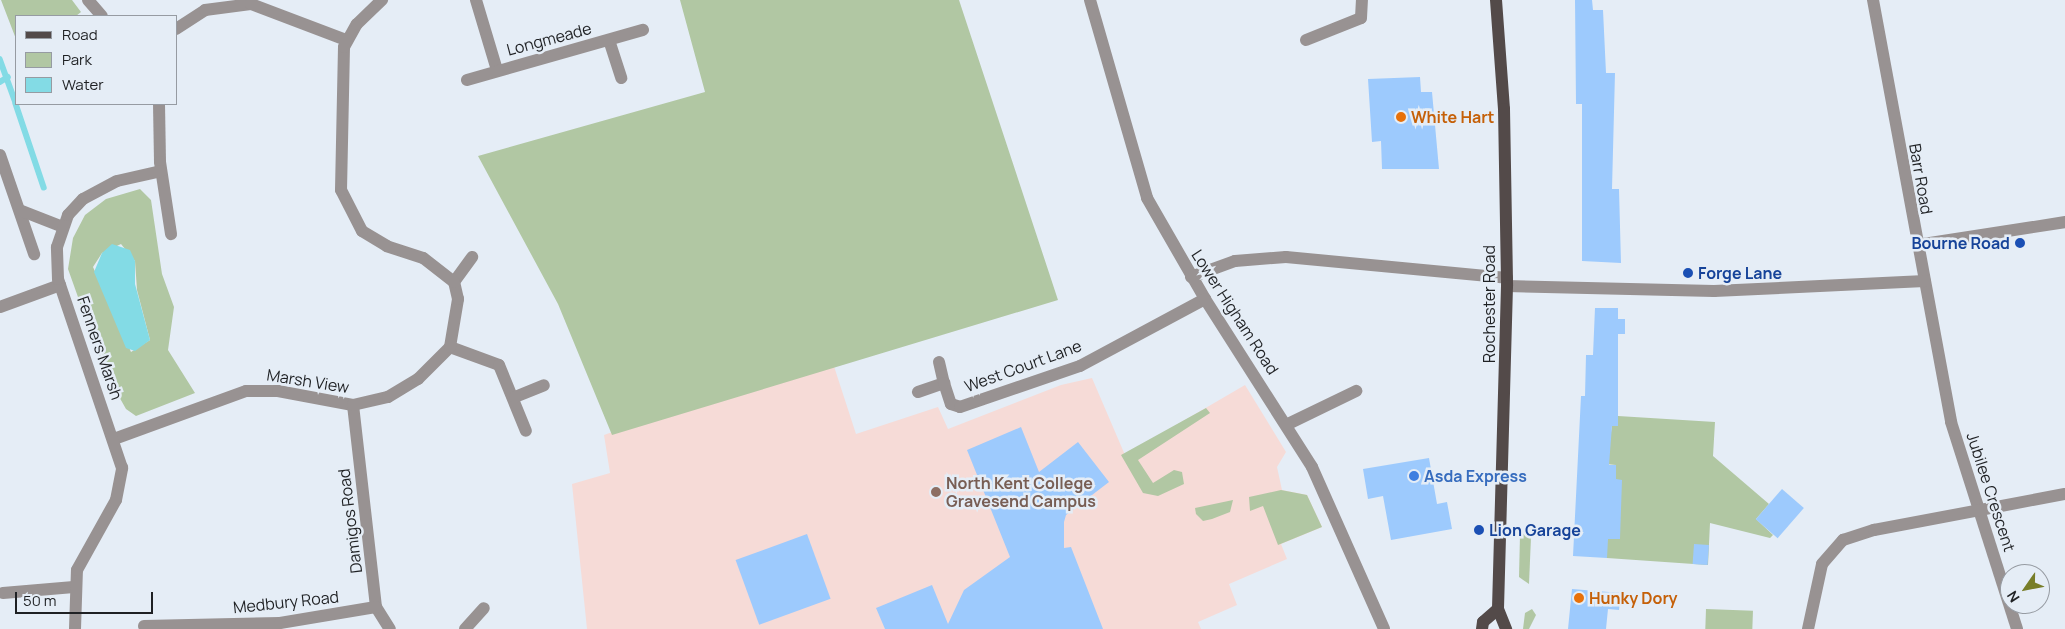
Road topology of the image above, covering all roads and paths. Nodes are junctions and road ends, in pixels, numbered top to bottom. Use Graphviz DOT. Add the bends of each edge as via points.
graph roads {
  1 [pos="88,0"];
  2 [pos="382,0"];
  3 [pos="476,0"];
  4 [pos="1090,0"];
  5 [pos="1362,0"];
  6 [pos="1496,0"];
  7 [pos="1873,0"];
  8 [pos="251,2"];
  9 [pos="101,15"];
  10 [pos="178,28"];
  11 [pos="643,30"];
  12 [pos="346,40"];
  13 [pos="609,40"];
  14 [pos="1306,40"];
  15 [pos="497,70"];
  16 [pos="621,78"];
  17 [pos="467,80"];
  18 [pos="159,105"];
  19 [pos="0,155"];
  20 [pos="161,171"];
  21 [pos="22,211"];
  22 [pos="2065,222"];
  23 [pos="63,227"];
  24 [pos="171,234"];
  25 [pos="1917,246"];
  26 [pos="34,254"];
  27 [pos="472,257"];
  28 [pos="1191,277"];
  29 [pos="1925,281"];
  30 [pos="454,282"];
  31 [pos="1507,282"];
  32 [pos="60,285"];
  33 [pos="1205,299"];
  34 [pos="0,307"];
  35 [pos="450,347"];
  36 [pos="939,362"];
  37 [pos="944,383"];
  38 [pos="544,385"];
  39 [pos="1356,391"];
  40 [pos="918,392"];
  41 [pos="515,397"];
  42 [pos="353,406"];
  43 [pos="1951,422"];
  44 [pos="1288,424"];
  45 [pos="526,430"];
  46 [pos="114,439"];
  47 [pos="2065,494"];
  48 [pos="1980,511"];
  49 [pos="74,587"];
  50 [pos="3,593"];
  51 [pos="376,607"];
  52 [pos="484,608"];
  53 [pos="1498,608"];
  54 [pos="144,626"];
  55 [pos="199,627"];
  56 [pos="75,629"];
  57 [pos="390,629"];
  58 [pos="465,629"];
  59 [pos="1384,629"];
  60 [pos="1482,629"];
  61 [pos="1506,629"];
  62 [pos="1808,629"];
  63 [pos="2017,629"];
  1 -- 9 [label="street"];
  2 -- 12 [label="street"];
  3 -- 15 [label="street, Longmeade"];
  4 -- 28 [label="street, Lower Higham Road" via="1138,175"];
  5 -- 14 [label="street" via="1361,18"];
  6 -- 31 [label="main road, Rochester Road" via="1504,108"];
  7 -- 25 [label="street, Barr Road"];
  8 -- 10 [label="street" via="205,10"];
  8 -- 12 [label="street"];
  11 -- 13 [label="street, Longmeade"];
  12 -- 30 [label="street" via="341,190 348,211 362,231 387,246 423,258"];
  13 -- 15 [label="street, Longmeade"];
  13 -- 16 [label="street, Longmeade"];
  15 -- 17 [label="street, Longmeade"];
  18 -- 20 [label="street"];
  19 -- 21 [label="street"];
  20 -- 23 [label="street, Fenners Marsh" via="100,188 76,205"];
  20 -- 24 [label="street"];
  21 -- 23 [label="street"];
  21 -- 26 [label="street"];
  22 -- 25 [label="street"];
  23 -- 32 [label="street, Fenners Marsh" via="56,256"];
  25 -- 29 [label="street, Barr Road"];
  27 -- 30 [label="street"];
  28 -- 31 [label="street" via="1235,261 1286,256"];
  28 -- 33 [label="street, Lower Higham Road"];
  29 -- 31 [label="street" via="1714,291"];
  29 -- 43 [label="street, Barr Road"];
  30 -- 35 [label="street" via="458,299"];
  31 -- 53 [label="main road, Rochester Road"];
  32 -- 34 [label="street"];
  32 -- 46 [label="street, Fenners Marsh"];
  33 -- 37 [label="street, West Court Lane" via="1080,366 960,407 951,404"];
  33 -- 44 [label="street, Lower Higham Road"];
  35 -- 41 [label="street" via="499,365"];
  35 -- 42 [label="street, Marsh View" via="418,379 388,397"];
  36 -- 37 [label="street, West Court Lane"];
  37 -- 40 [label="street, West Court Lane"];
  38 -- 41 [label="street"];
  39 -- 44 [label="street"];
  41 -- 45 [label="street"];
  42 -- 46 [label="street, Marsh View" via="278,391 246,391"];
  42 -- 51 [label="street, Damigos Road"];
  43 -- 48 [label="street, Jubilee Crescent"];
  44 -- 59 [label="street, Lower Higham Road" via="1325,493"];
  46 -- 49 [label="street, Fenners Marsh" via="122,468 120,488 82,558"];
  47 -- 48 [label="street"];
  48 -- 62 [label="street" via="1843,540 1822,564"];
  48 -- 63 [label="street, Jubilee Crescent"];
  49 -- 50 [label="street"];
  49 -- 56 [label="street, Fenners Marsh"];
  51 -- 55 [label="street, Medbury Road" via="297,621"];
  51 -- 57 [label="street, Damigos Road"];
  52 -- 58 [label="street"];
  53 -- 60 [label="main road" via="1483,622"];
  53 -- 61 [label="main road, Rochester Road"];
  54 -- 55 [label="street, Medbury Road"];
}
